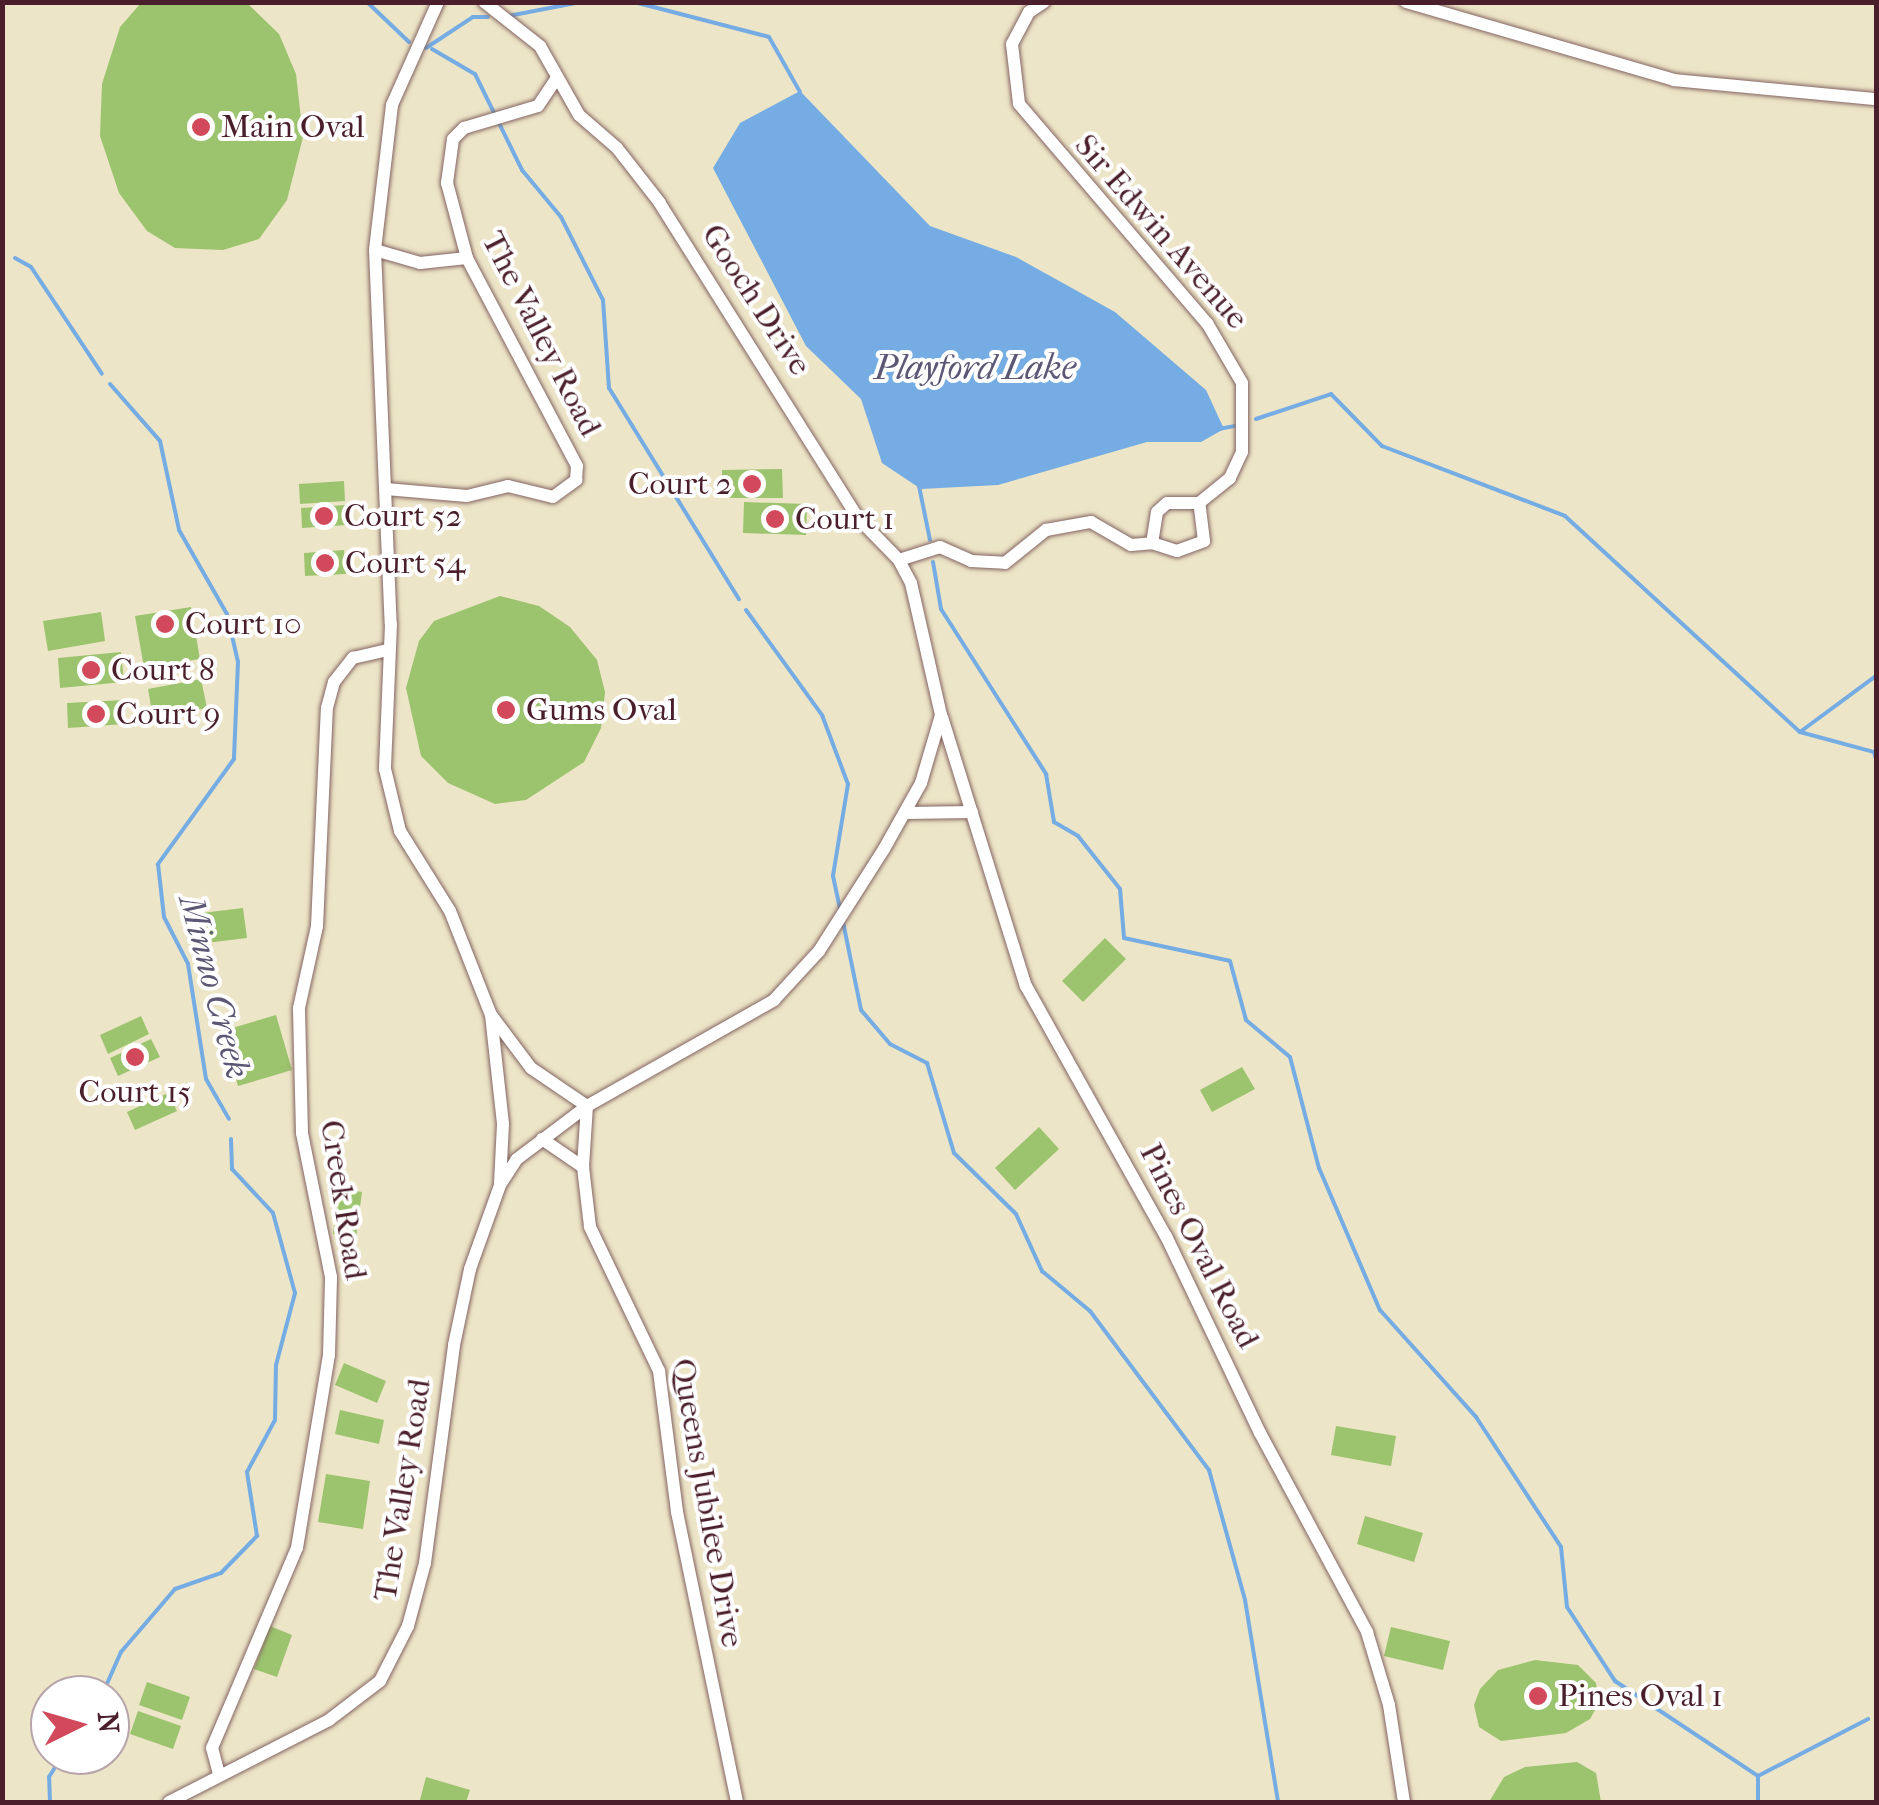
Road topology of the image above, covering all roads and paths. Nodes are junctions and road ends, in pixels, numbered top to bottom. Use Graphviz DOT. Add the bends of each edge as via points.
graph roads {
  1 [pos="438,2"];
  2 [pos="484,2"];
  3 [pos="1044,2"];
  4 [pos="1406,2"];
  5 [pos="556,78"];
  6 [pos="1876,99"];
  7 [pos="375,250"];
  8 [pos="468,258"];
  9 [pos="386,489"];
  10 [pos="1198,503"];
  11 [pos="1152,543"];
  12 [pos="899,560"];
  13 [pos="389,650"];
  14 [pos="941,715"];
  15 [pos="972,812"];
  16 [pos="905,813"];
  17 [pos="491,1015"];
  18 [pos="588,1106"];
  19 [pos="542,1140"];
  20 [pos="583,1167"];
  21 [pos="500,1184"];
  22 [pos="219,1774"];
  23 [pos="169,1802"];
  24 [pos="737,1802"];
  25 [pos="1404,1802"];
  1 -- 7 [label="street, The Valley Road" via="392,105"];
  2 -- 5 [label="street, Gooch Drive" via="540,46"];
  3 -- 10 [label="street, Sir Edwin Avenue" via="1030,12 1012,44 1019,104 1208,322 1242,382 1242,452 1230,478"];
  4 -- 6 [label="street" via="1674,80"];
  5 -- 8 [label="street, The Valley Road" via="538,106 454,140 450,211"];
  5 -- 12 [label="street, Gooch Drive" via="579,114 617,148 660,204 727,300 858,518"];
  7 -- 8 [label="street" via="420,263"];
  7 -- 9 [label="street, The Valley Road"];
  8 -- 9 [label="street, The Valley Road" via="576,466 576,480 553,496 508,486 467,496"];
  9 -- 13 [label="street, The Valley Road"];
  10 -- 11 [label="street, Sir Edwin Avenue" via="1167,503 1156,512"];
  10 -- 11 [label="street" via="1204,541 1177,551"];
  11 -- 12 [label="street" via="1131,545 1090,522 1046,530 1005,563 971,561 940,547"];
  12 -- 14 [label="street, Pines Oval Road" via="911,583"];
  13 -- 17 [label="street, The Valley Road" via="385,769 400,831 450,911"];
  13 -- 22 [label="street, Creek Road" via="353,658 334,682 327,708 317,926 299,1008 302,1133 331,1276 330,1355 298,1548 212,1748"];
  14 -- 15 [label="street, Pines Oval Road"];
  14 -- 16 [label="street"];
  15 -- 16 [label="street"];
  15 -- 25 [label="street, Pines Oval Road" via="1026,986 1166,1236 1260,1433 1350,1592 1388,1706"];
  16 -- 18 [label="street" via="836,924 774,1000"];
  17 -- 18 [label="street, The Valley Road" via="531,1068"];
  17 -- 21 [label="street, The Valley Road" via="503,1124"];
  18 -- 19 [label="street, The Valley Road"];
  18 -- 20 [label="street, Queens Jubilee Drive"];
  19 -- 20 [label="street"];
  19 -- 21 [label="street, The Valley Road" via="517,1158"];
  20 -- 24 [label="street, Queens Jubilee Drive" via="590,1226 659,1371 676,1512"];
  21 -- 22 [label="street, The Valley Road" via="470,1269 425,1563 394,1656 355,1704"];
  22 -- 23 [label="street, The Valley Road"];
}
